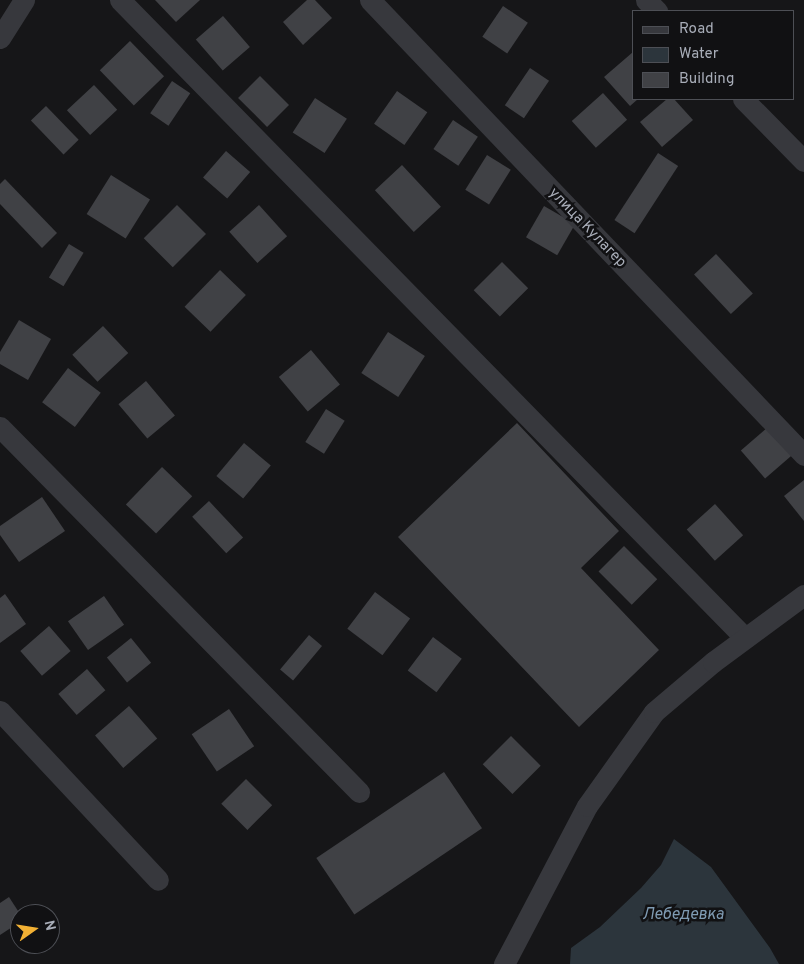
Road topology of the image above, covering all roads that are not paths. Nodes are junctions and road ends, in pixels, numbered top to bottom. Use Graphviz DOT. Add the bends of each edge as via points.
graph roads {
  1 [pos="24,0"];
  2 [pos="120,0"];
  3 [pos="370,0"];
  4 [pos="646,0"];
  5 [pos="656,10"];
  6 [pos="0,38"];
  7 [pos="744,100"];
  8 [pos="804,161"];
  9 [pos="0,427"];
  10 [pos="804,455"];
  11 [pos="804,595"];
  12 [pos="745,638"];
  13 [pos="0,711"];
  14 [pos="359,792"];
  15 [pos="158,880"];
  16 [pos="504,964"];
  1 -- 6 [label="street"];
  2 -- 12 [label="street"];
  3 -- 10 [label="street, улица Кулагер"];
  4 -- 5 [label="street"];
  7 -- 8 [label="street"];
  9 -- 14 [label="street"];
  11 -- 12 [label="street"];
  12 -- 16 [label="street" via="654,712 587,806"];
  13 -- 15 [label="street"];
}
